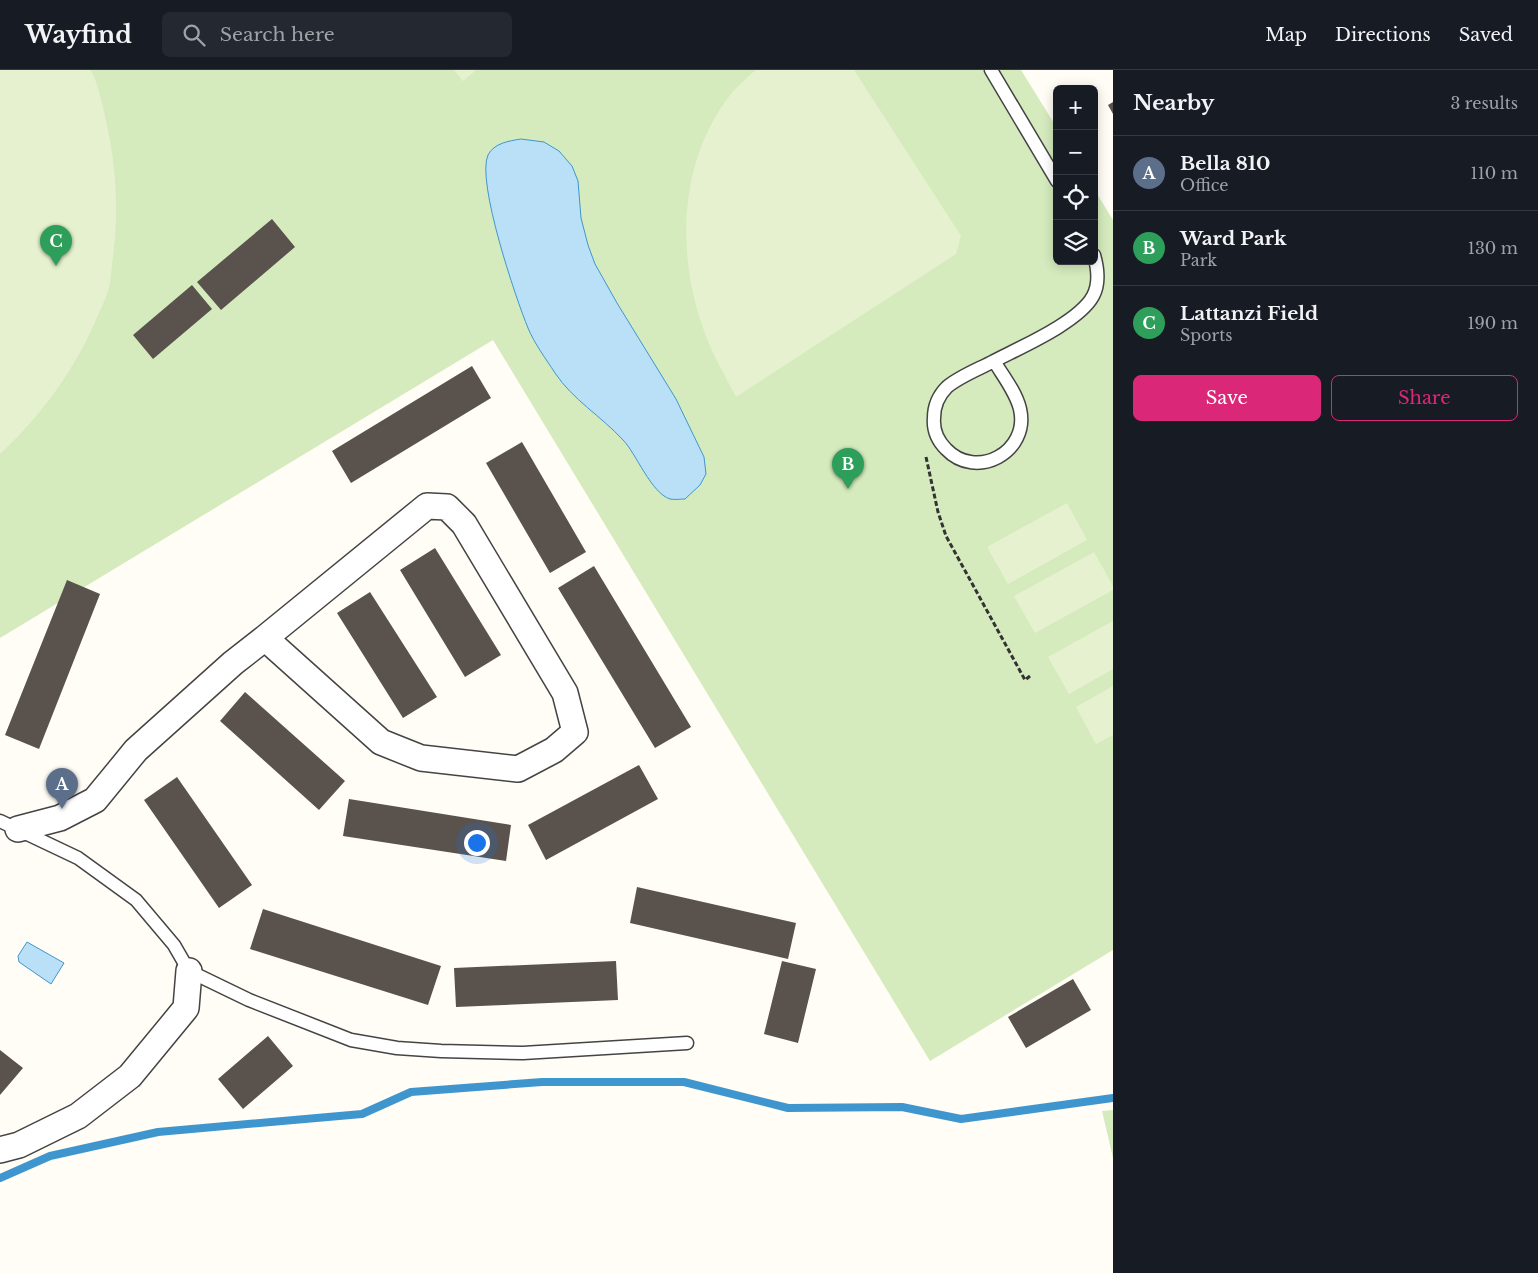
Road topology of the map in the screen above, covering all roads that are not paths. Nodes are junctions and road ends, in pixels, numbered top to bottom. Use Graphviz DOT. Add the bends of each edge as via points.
graph roads {
  1 [pos="991,70"];
  2 [pos="1053,175"];
  3 [pos="1097,265"];
  4 [pos="994,361"];
  5 [pos="265,638"];
  6 [pos="9,825"];
  7 [pos="190,971"];
  8 [pos="687,1043"];
  9 [pos="0,1150"];
  1 -- 2 [label="lane"];
  3 -- 4 [label="lane" via="1097,284 1082,309 1052,331"];
  4 -- 4 [label="lane" via="1020,408 1019,434 1005,454 994,460 970,463 959,459 941,444 935,433 934,410 946,388"];
  5 -- 5 [label="street" via="427,506 447,507 464,524 565,693 575,732 554,750 518,769 421,758 381,742"];
  5 -- 6 [label="street" via="136,750 95,800 60,818"];
  6 -- 7 [label="lane" via="78,858 136,900 174,945"];
  7 -- 8 [label="lane" via="249,1000 351,1040 397,1048 523,1053"];
  7 -- 9 [label="street" via="186,1008 130,1076 78,1116"];
}
